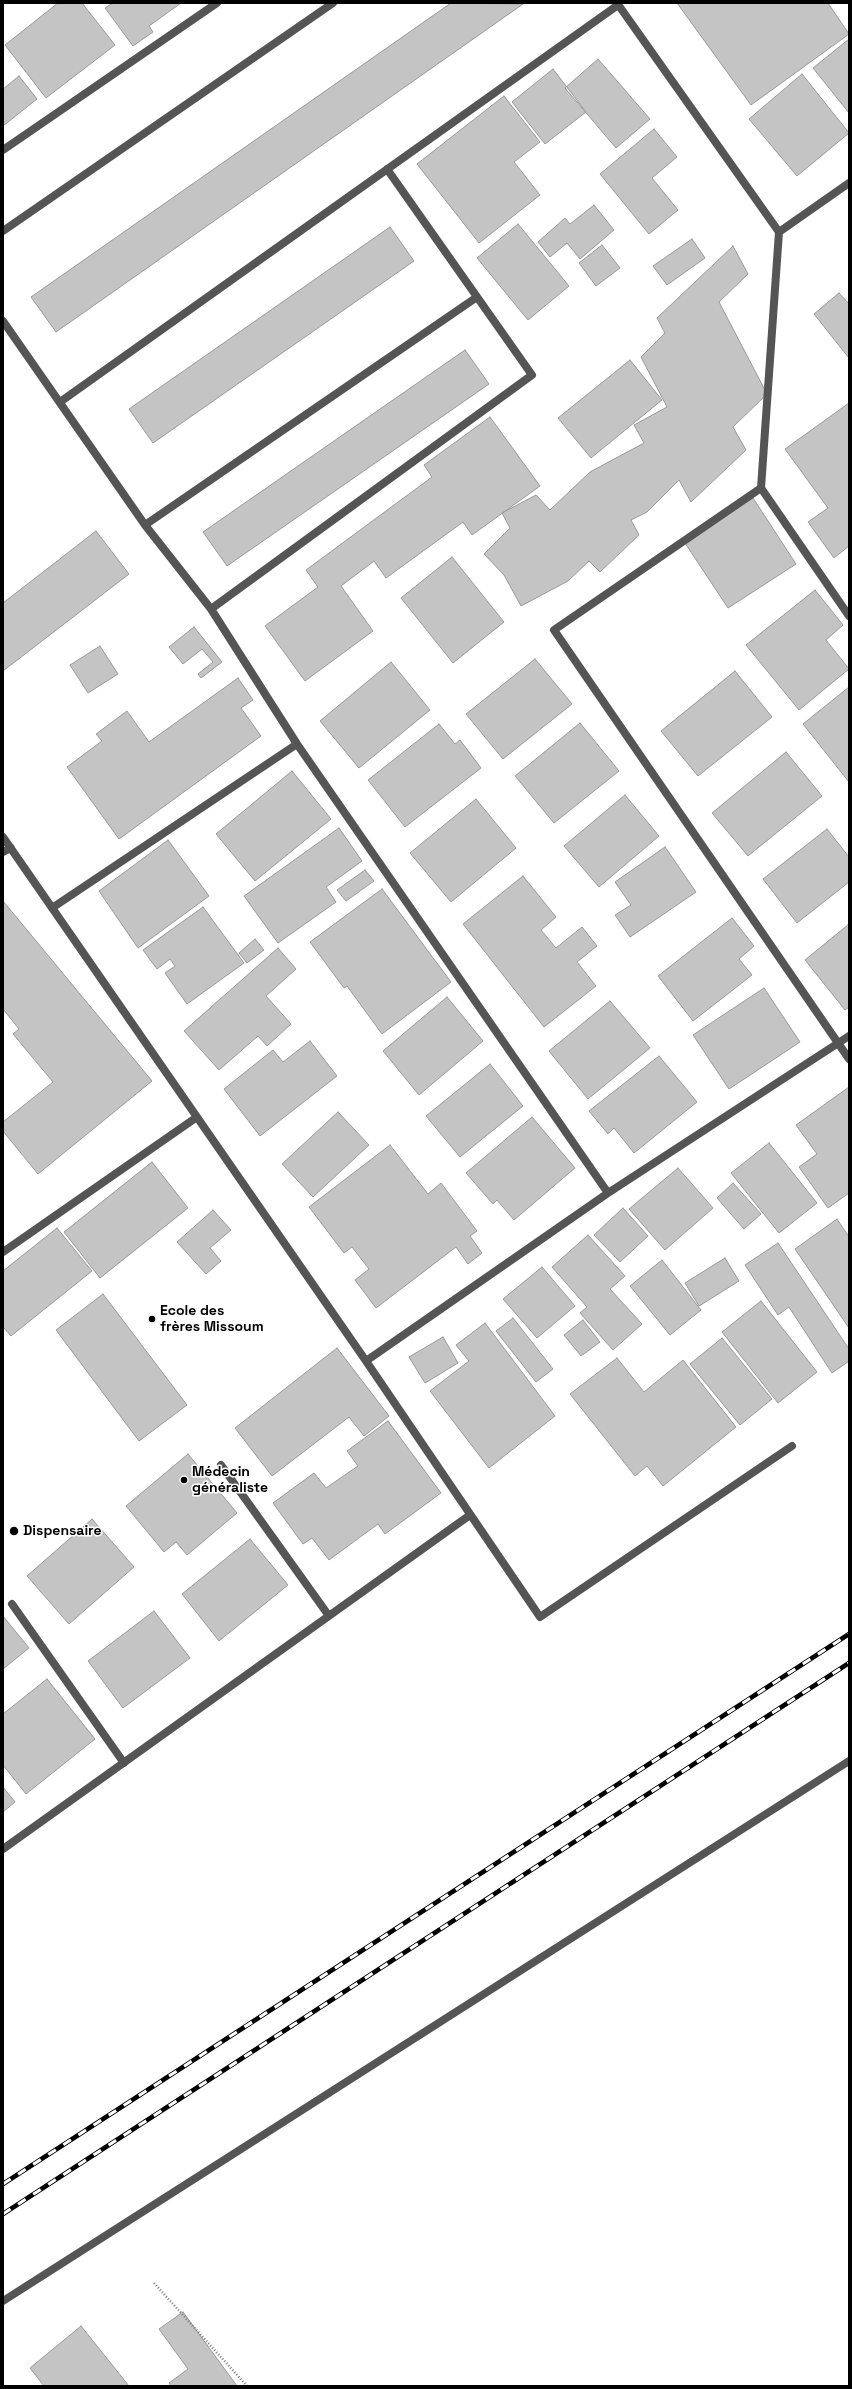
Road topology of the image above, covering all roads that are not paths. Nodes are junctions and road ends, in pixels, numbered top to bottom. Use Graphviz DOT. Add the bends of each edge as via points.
graph roads {
  1 [pos="217,3"];
  2 [pos="333,3"];
  3 [pos="618,4"];
  4 [pos="3,150"];
  5 [pos="387,169"];
  6 [pos="849,183"];
  7 [pos="3,231"];
  8 [pos="779,232"];
  9 [pos="477,297"];
  10 [pos="3,320"];
  11 [pos="60,402"];
  12 [pos="761,488"];
  13 [pos="145,525"];
  14 [pos="211,609"];
  15 [pos="849,616"];
  16 [pos="297,744"];
  17 [pos="3,837"];
  18 [pos="7,850"];
  19 [pos="52,908"];
  20 [pos="849,1036"];
  21 [pos="838,1044"];
  22 [pos="849,1059"];
  23 [pos="197,1117"];
  24 [pos="608,1193"];
  25 [pos="3,1252"];
  26 [pos="366,1361"];
  27 [pos="792,1446"];
  28 [pos="221,1465"];
  29 [pos="470,1515"];
  30 [pos="12,1604"];
  31 [pos="329,1616"];
  32 [pos="849,1761"];
  33 [pos="124,1763"];
  34 [pos="3,1849"];
  35 [pos="3,2301"];
  1 -- 4 [label="street"];
  2 -- 7 [label="street"];
  3 -- 5 [label="street"];
  3 -- 8 [label="street"];
  5 -- 9 [label="street"];
  5 -- 11 [label="street"];
  6 -- 8 [label="street"];
  8 -- 12 [label="street"];
  9 -- 13 [label="street"];
  9 -- 14 [label="street" via="532,375"];
  10 -- 11 [label="street"];
  11 -- 13 [label="street"];
  12 -- 15 [label="street"];
  12 -- 21 [label="street" via="554,630"];
  13 -- 14 [label="street"];
  14 -- 16 [label="street"];
  16 -- 19 [label="street"];
  16 -- 24 [label="street"];
  17 -- 18 [label="street"];
  18 -- 19 [label="street"];
  19 -- 23 [label="street"];
  20 -- 21 [label="street"];
  21 -- 22 [label="street"];
  21 -- 24 [label="street"];
  23 -- 25 [label="street"];
  23 -- 26 [label="street"];
  24 -- 26 [label="street"];
  26 -- 29 [label="street"];
  27 -- 29 [label="street" via="540,1617"];
  28 -- 31 [label="street"];
  29 -- 31 [label="street"];
  30 -- 33 [label="street"];
  31 -- 33 [label="street"];
  32 -- 35 [label="street"];
  33 -- 34 [label="street"];
}
